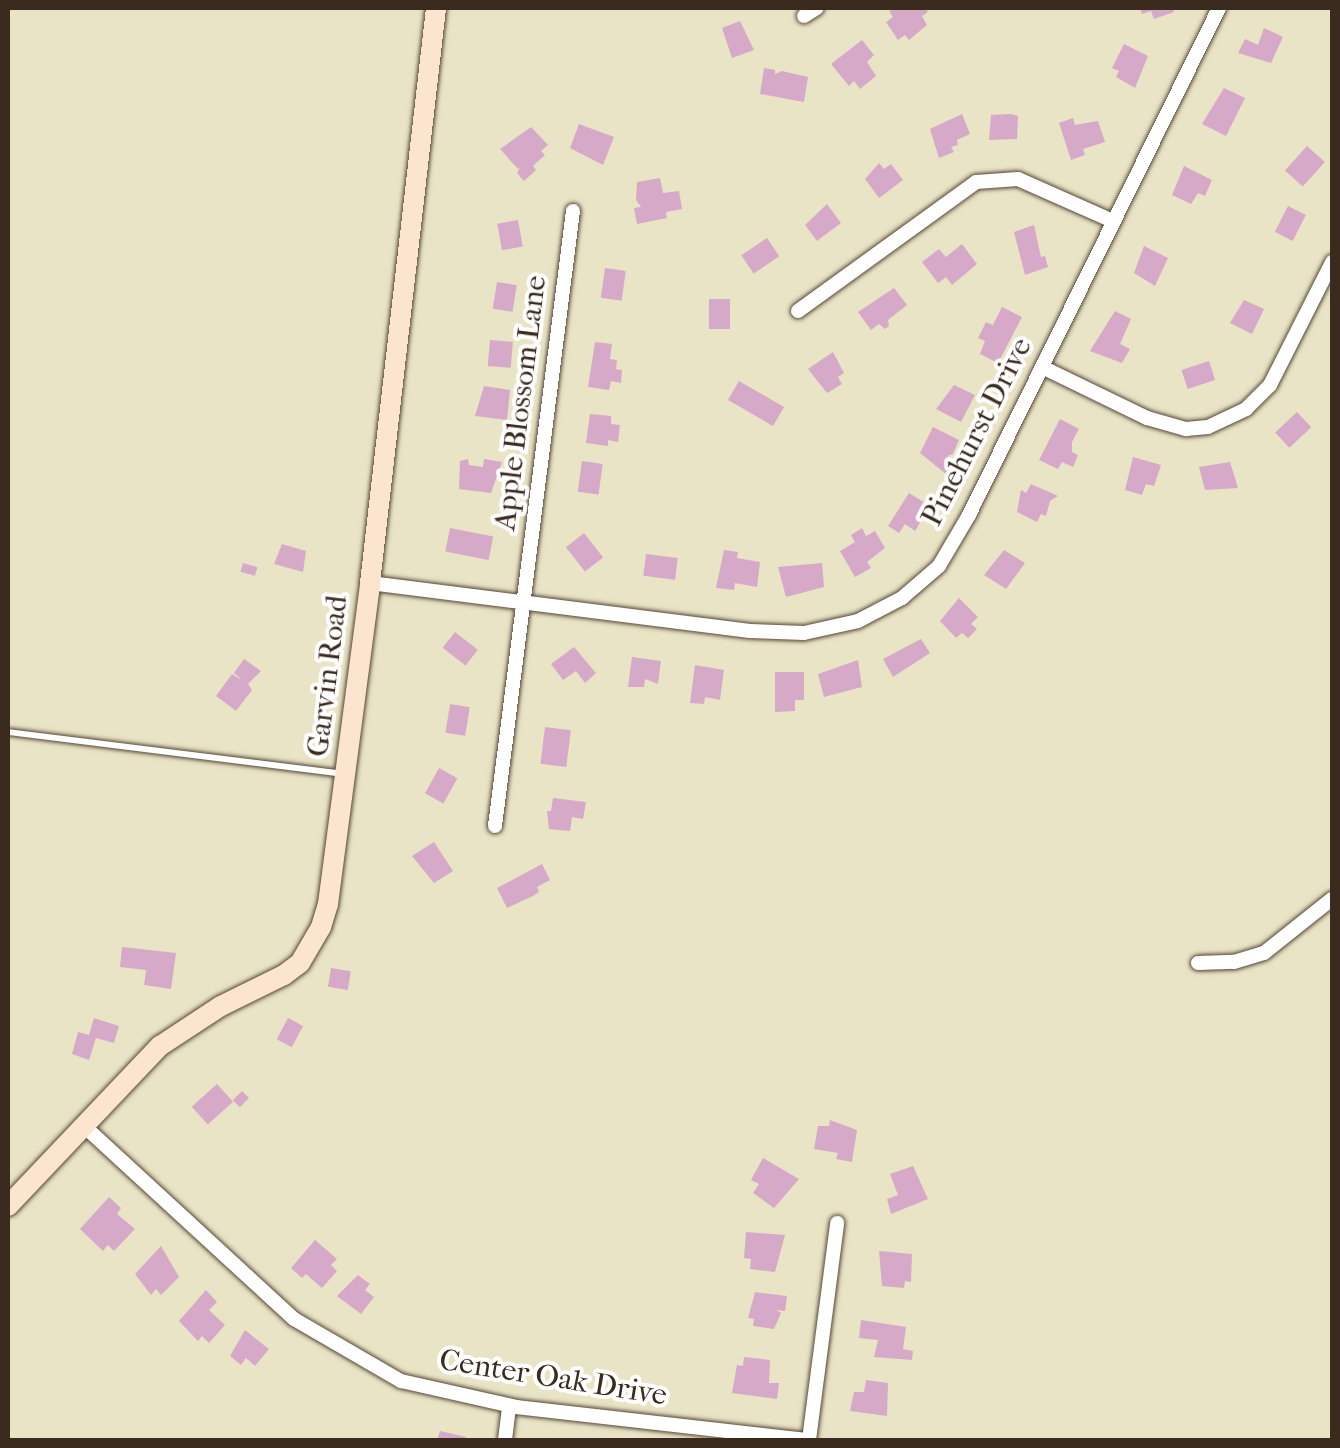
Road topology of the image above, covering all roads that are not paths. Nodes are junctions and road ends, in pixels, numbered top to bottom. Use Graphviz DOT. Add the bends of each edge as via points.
graph roads {
  1 [pos="436,8"];
  2 [pos="1219,8"];
  3 [pos="573,211"];
  4 [pos="1112,220"];
  5 [pos="1332,262"];
  6 [pos="798,311"];
  7 [pos="1042,367"];
  8 [pos="370,583"];
  9 [pos="522,601"];
  10 [pos="8,732"];
  11 [pos="345,773"];
  12 [pos="495,826"];
  13 [pos="1332,899"];
  14 [pos="1198,963"];
  15 [pos="84,1126"];
  16 [pos="8,1206"];
  17 [pos="837,1223"];
  18 [pos="509,1406"];
  19 [pos="506,1440"];
  20 [pos="807,1440"];
  1 -- 8 [label="street, Garvin Road"];
  2 -- 4 [label="street, Pinehurst Drive"];
  3 -- 9 [label="street, Apple Blossom Lane"];
  4 -- 6 [label="street" via="1018,179 976,182"];
  4 -- 7 [label="street, Pinehurst Drive"];
  5 -- 7 [label="street" via="1270,385 1246,409 1208,428 1147,418"];
  7 -- 9 [label="street, Pinehurst Drive" via="939,566 902,598 858,621 804,633 750,631"];
  8 -- 9 [label="street, Pinehurst Drive"];
  8 -- 11 [label="street, Garvin Road"];
  9 -- 12 [label="street, Apple Blossom Lane"];
  10 -- 11 [label="lane"];
  11 -- 15 [label="street, Garvin Road" via="328,904 306,954 284,975 160,1046"];
  13 -- 14 [label="street" via="1264,953"];
  15 -- 16 [label="street, Garvin Road"];
  15 -- 18 [label="street, Center Oak Drive" via="294,1319 402,1381"];
  17 -- 20 [label="street"];
  18 -- 19 [label="street"];
  18 -- 20 [label="street, Center Oak Drive"];
}
